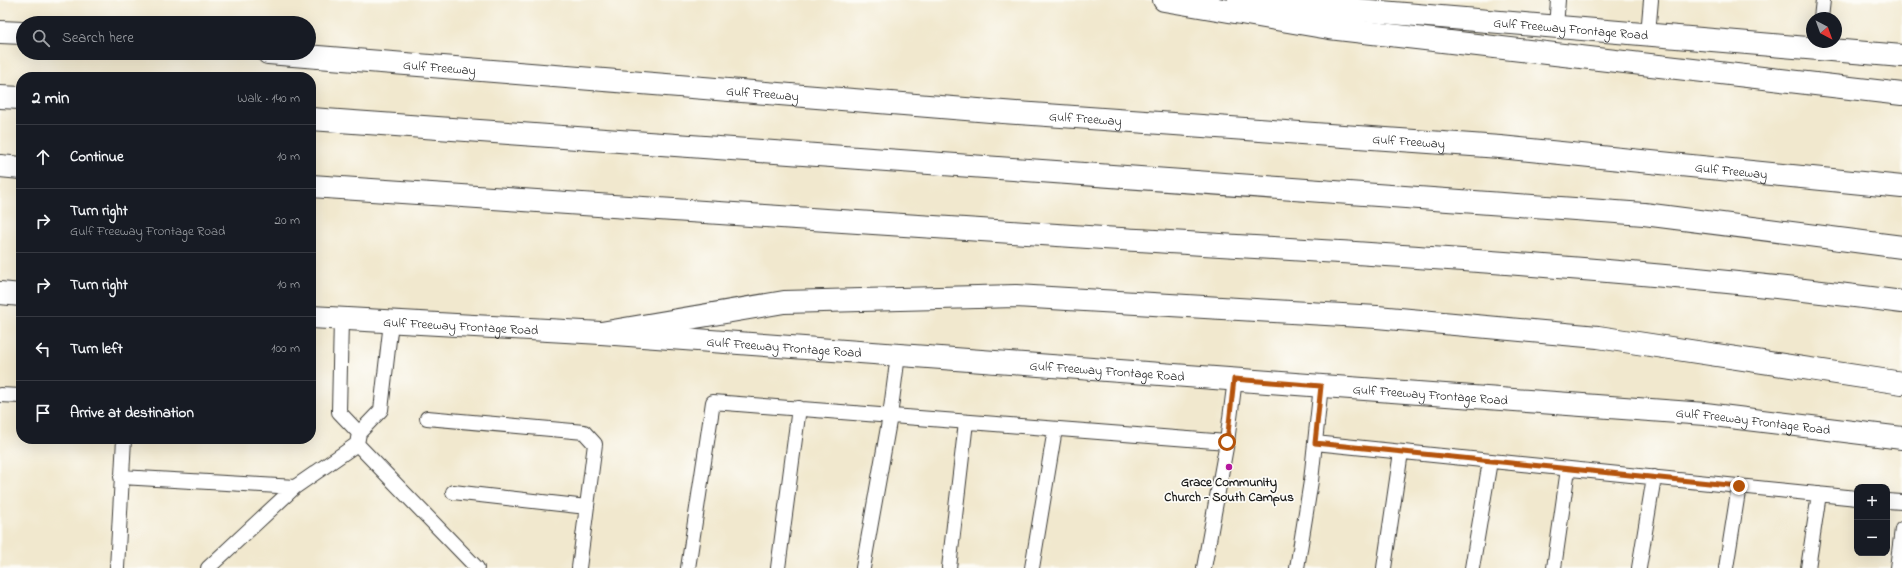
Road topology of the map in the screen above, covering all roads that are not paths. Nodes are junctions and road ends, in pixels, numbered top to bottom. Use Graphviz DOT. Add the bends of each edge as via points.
graph roads {
  1 [pos="1164,0"];
  2 [pos="1239,0"];
  3 [pos="1558,0"];
  4 [pos="1651,0"];
  5 [pos="1823,0"];
  6 [pos="1270,1"];
  7 [pos="1822,12"];
  8 [pos="1556,27"];
  9 [pos="0,32"];
  10 [pos="16,33"];
  11 [pos="1648,34"];
  12 [pos="1806,44"];
  13 [pos="1841,48"];
  14 [pos="1902,56"];
  15 [pos="316,57"];
  16 [pos="1902,94"];
  17 [pos="0,96"];
  18 [pos="16,98"];
  19 [pos="316,119"];
  20 [pos="0,166"];
  21 [pos="16,168"];
  22 [pos="316,186"];
  23 [pos="1902,187"];
  24 [pos="1902,247"];
  25 [pos="0,293"];
  26 [pos="16,295"];
  27 [pos="1902,302"];
  28 [pos="316,316"];
  29 [pos="341,319"];
  30 [pos="391,322"];
  31 [pos="601,333"];
  32 [pos="898,355"];
  33 [pos="1234,379"];
  34 [pos="1902,383"];
  35 [pos="1321,386"];
  36 [pos="0,395"];
  37 [pos="16,396"];
  38 [pos="799,408"];
  39 [pos="890,416"];
  40 [pos="427,418"];
  41 [pos="966,422"];
  42 [pos="1054,429"];
  43 [pos="358,438"];
  44 [pos="1902,438"];
  45 [pos="1227,442"];
  46 [pos="1315,443"];
  47 [pos="124,444"];
  48 [pos="1402,452"];
  49 [pos="1490,461"];
  50 [pos="1568,469"];
  51 [pos="121,477"];
  52 [pos="1654,477"];
  53 [pos="1739,486"];
  54 [pos="295,487"];
  55 [pos="453,492"];
  56 [pos="1819,494"];
  57 [pos="1854,498"];
  58 [pos="1890,501"];
  59 [pos="1902,502"];
  60 [pos="587,507"];
  61 [pos="1902,529"];
  62 [pos="117,568"];
  63 [pos="208,568"];
  64 [pos="477,568"];
  65 [pos="579,568"];
  66 [pos="688,568"];
  67 [pos="778,568"];
  68 [pos="863,568"];
  69 [pos="949,568"];
  70 [pos="1032,568"];
  71 [pos="1204,568"];
  72 [pos="1297,568"];
  73 [pos="1384,568"];
  74 [pos="1472,568"];
  75 [pos="1554,568"];
  76 [pos="1640,568"];
  77 [pos="1726,568"];
  78 [pos="1808,568"];
  79 [pos="1896,568"];
  1 -- 16 [label="main road" via="1329,28"];
  2 -- 6 [label="main road, Gulf Freeway Frontage Road"];
  3 -- 8 [label="lane"];
  4 -- 11 [label="lane"];
  5 -- 7 [label="lane"];
  6 -- 8 [label="main road, Gulf Freeway Frontage Road"];
  8 -- 11 [label="main road, Gulf Freeway Frontage Road"];
  9 -- 10 [label="main road"];
  11 -- 12 [label="main road, Gulf Freeway Frontage Road"];
  13 -- 14 [label="main road, Gulf Freeway Frontage Road"];
  15 -- 23 [label="main road, Gulf Freeway" via="1003,112 1500,147"];
  17 -- 18 [label="main road"];
  19 -- 24 [label="main road" via="1644,214"];
  20 -- 21 [label="main road"];
  22 -- 27 [label="main road" via="870,224 1520,263"];
  25 -- 26 [label="main road"];
  28 -- 29 [label="main road, Gulf Freeway Frontage Road"];
  29 -- 30 [label="main road, Gulf Freeway Frontage Road"];
  29 -- 43 [label="lane" via="339,412"];
  30 -- 31 [label="main road, Gulf Freeway Frontage Road"];
  30 -- 43 [label="lane" via="381,410"];
  31 -- 32 [label="main road, Gulf Freeway Frontage Road"];
  31 -- 34 [label="main road" via="784,302 1016,296 1376,317 1598,337"];
  32 -- 33 [label="main road, Gulf Freeway Frontage Road"];
  32 -- 39 [label="lane"];
  33 -- 35 [label="main road, Gulf Freeway Frontage Road"];
  33 -- 45 [label="lane"];
  35 -- 44 [label="main road, Gulf Freeway Frontage Road" via="1705,414"];
  35 -- 46 [label="lane"];
  36 -- 37 [label="lane"];
  38 -- 39 [label="lane"];
  38 -- 66 [label="lane" via="712,402"];
  38 -- 67 [label="lane"];
  39 -- 41 [label="lane"];
  39 -- 68 [label="lane"];
  40 -- 60 [label="lane" via="584,432 595,444"];
  41 -- 42 [label="lane"];
  41 -- 69 [label="lane"];
  42 -- 45 [label="lane"];
  42 -- 70 [label="lane"];
  43 -- 54 [label="lane"];
  43 -- 64 [label="lane"];
  45 -- 71 [label="lane"];
  46 -- 48 [label="lane"];
  46 -- 72 [label="lane"];
  47 -- 51 [label="lane"];
  48 -- 49 [label="lane"];
  48 -- 73 [label="lane"];
  49 -- 50 [label="lane"];
  49 -- 74 [label="lane"];
  50 -- 52 [label="lane"];
  50 -- 75 [label="lane"];
  51 -- 54 [label="lane"];
  51 -- 62 [label="lane"];
  52 -- 53 [label="lane"];
  52 -- 76 [label="lane"];
  53 -- 56 [label="lane"];
  53 -- 77 [label="lane"];
  54 -- 63 [label="lane"];
  55 -- 60 [label="lane"];
  56 -- 57 [label="lane"];
  56 -- 78 [label="lane"];
  58 -- 59 [label="lane"];
  60 -- 65 [label="lane"];
  61 -- 79 [label="lane"];
}
